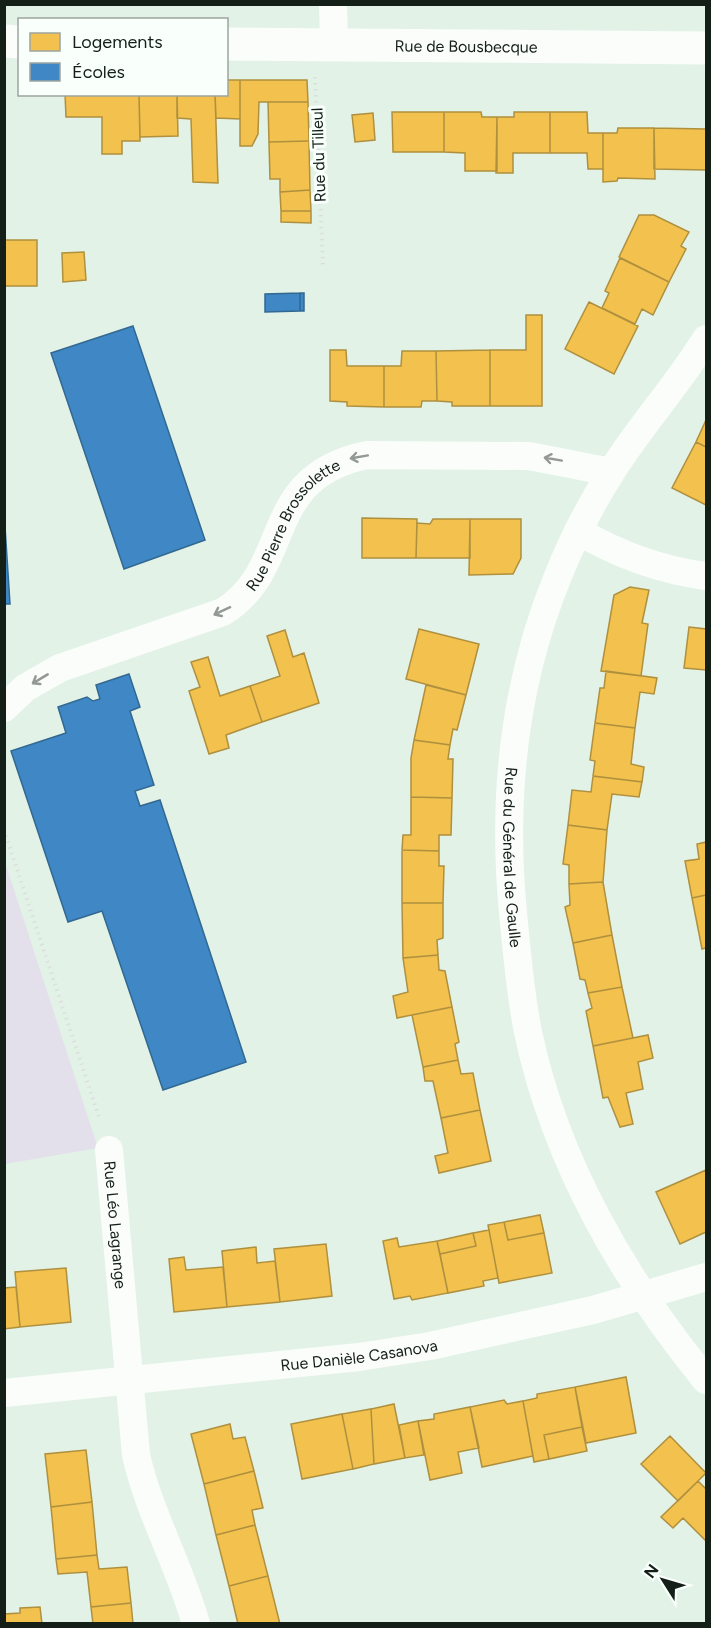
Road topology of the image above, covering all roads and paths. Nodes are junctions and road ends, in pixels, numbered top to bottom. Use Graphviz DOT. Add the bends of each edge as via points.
graph roads {
  1 [pos="333,4"];
  2 [pos="228,44"];
  3 [pos="324,44"];
  4 [pos="706,48"];
  5 [pos="323,265"];
  6 [pos="706,339"];
  7 [pos="610,472"];
  8 [pos="578,531"];
  9 [pos="706,576"];
  10 [pos="4,708"];
  11 [pos="4,830"];
  12 [pos="109,1150"];
  13 [pos="706,1277"];
  14 [pos="644,1296"];
  15 [pos="128,1380"];
  16 [pos="706,1380"];
  17 [pos="4,1393"];
  18 [pos="196,1623"];
  1 -- 3 [label="street"];
  2 -- 3 [label="street, Rue de Bousbecque"];
  3 -- 4 [label="street, Rue de Bousbecque"];
  3 -- 5 [label="path, Rue du Tilleul"];
  6 -- 7 [label="street, Rue du Général de Gaulle"];
  7 -- 8 [label="street, Rue du Général de Gaulle"];
  7 -- 10 [label="street, Rue Pierre Brossolette, one-way" via="529,456 367,455 347,459 302,489 284,515 258,577 239,602 223,612 60,668 32,683"];
  8 -- 9 [label="street" via="649,565"];
  8 -- 14 [label="street, Rue du Général de Gaulle" via="536,637 521,700 509,802 512,900 528,1031 554,1120 599,1222"];
  11 -- 12 [label="path, Rue Léo Lagrange"];
  12 -- 15 [label="street, Rue Léo Lagrange"];
  13 -- 14 [label="street, Rue Danièle Casanova"];
  14 -- 15 [label="street, Rue Danièle Casanova" via="430,1346"];
  14 -- 16 [label="street, Rue du Général de Gaulle" via="669,1335"];
  15 -- 17 [label="street, Rue Danièle Casanova"];
  15 -- 18 [label="street, Rue Léo Lagrange" via="142,1481"];
}
